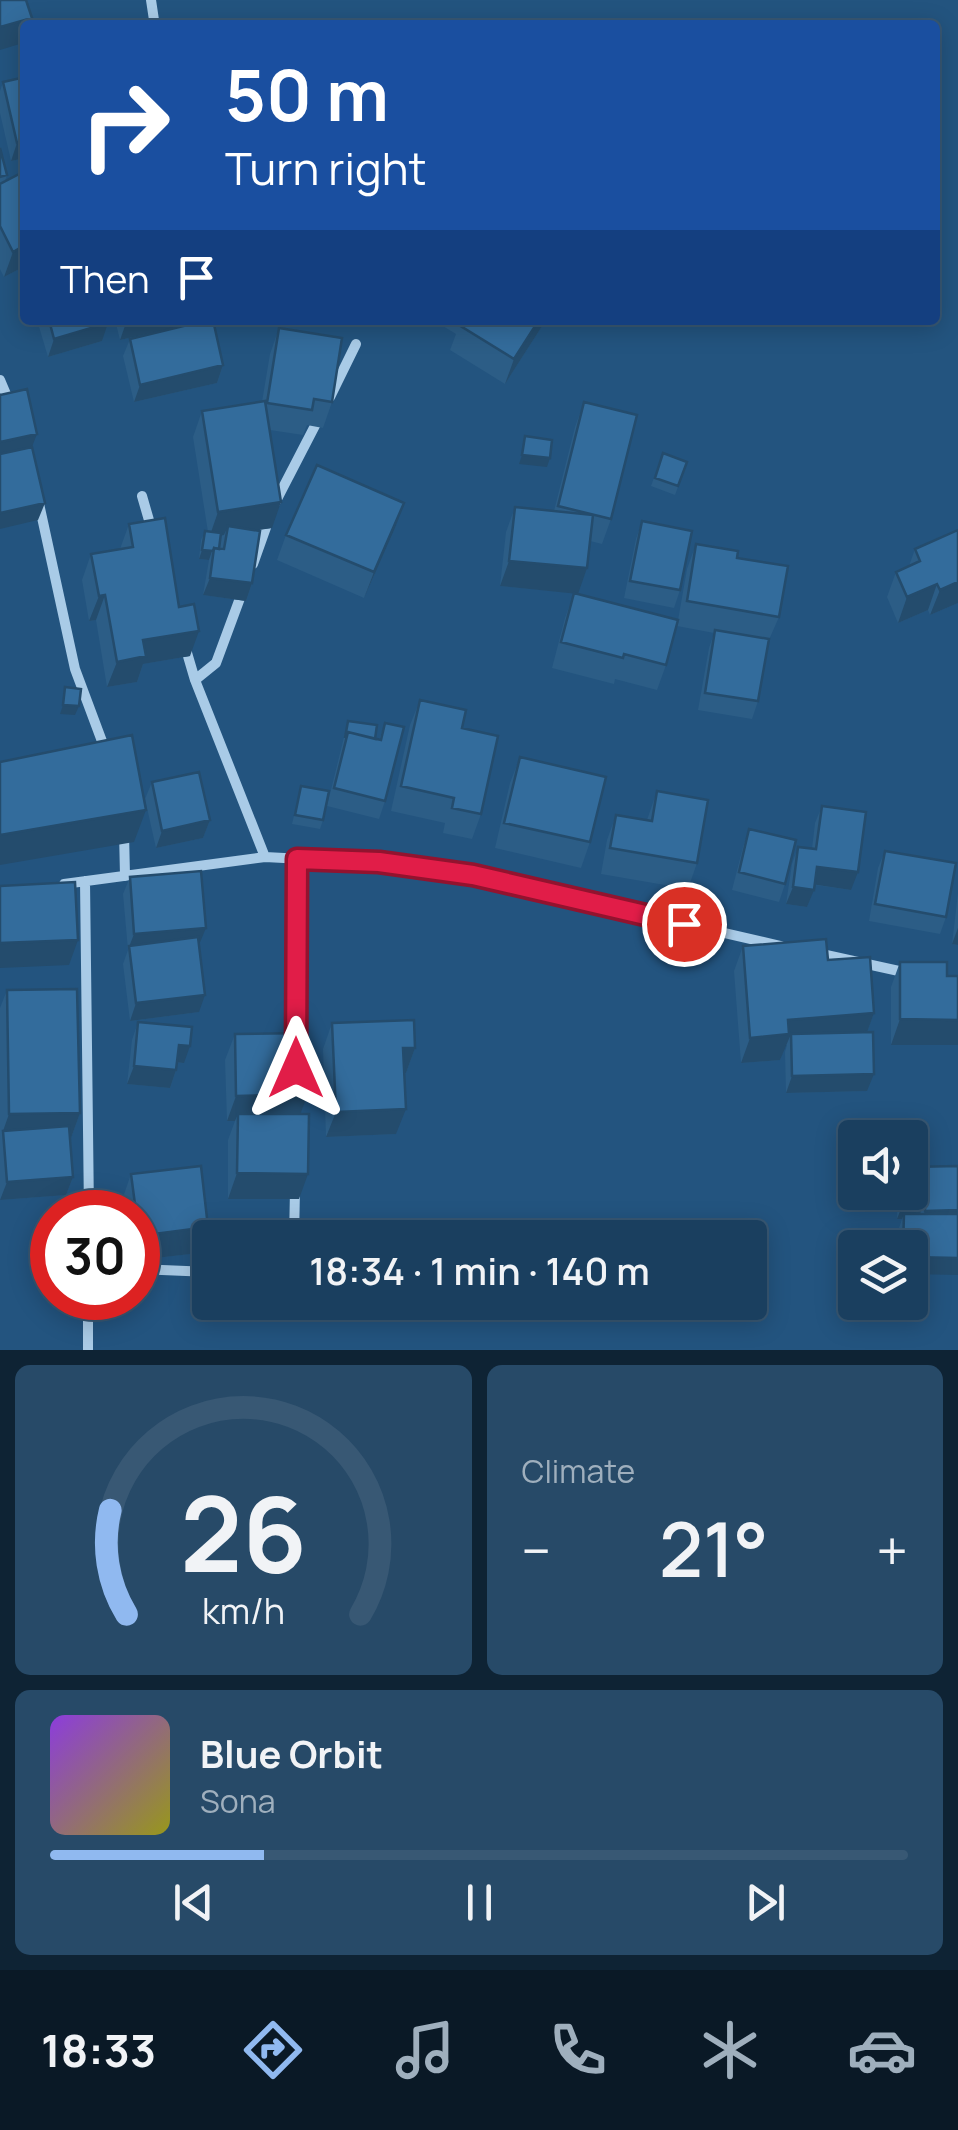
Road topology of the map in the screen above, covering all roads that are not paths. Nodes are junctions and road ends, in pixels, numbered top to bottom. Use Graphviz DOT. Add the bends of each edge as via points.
graph roads {
  1 [pos="356,344"];
  2 [pos="0,380"];
  3 [pos="14,413"];
  4 [pos="35,484"];
  5 [pos="142,496"];
  6 [pos="157,548"];
  7 [pos="180,633"];
  8 [pos="195,680"];
  9 [pos="109,761"];
  10 [pos="124,814"];
  11 [pos="265,858"];
  12 [pos="297,859"];
  13 [pos="125,876"];
  14 [pos="85,881"];
  15 [pos="51,886"];
  16 [pos="794,948"];
  17 [pos="812,952"];
  18 [pos="924,976"];
  19 [pos="296,1052"];
  20 [pos="295,1182"];
  21 [pos="89,1190"];
  22 [pos="294,1220"];
  23 [pos="160,1270"];
  24 [pos="192,1271"];
  25 [pos="88,1320"];
  26 [pos="88,1350"];
  1 -- 8 [label="street" via="274,506 216,664"];
  2 -- 3 [label="street"];
  4 -- 9 [label="street" via="75,670"];
  5 -- 6 [label="street"];
  7 -- 8 [label="street"];
  8 -- 11 [label="street"];
  10 -- 13 [label="street"];
  11 -- 12 [label="street"];
  11 -- 13 [label="street"];
  12 -- 16 [label="street" via="473,875"];
  12 -- 19 [label="street"];
  13 -- 14 [label="street"];
  14 -- 15 [label="street"];
  14 -- 21 [label="street"];
  17 -- 18 [label="street"];
  20 -- 22 [label="street"];
  23 -- 24 [label="street"];
  25 -- 26 [label="street"];
}
